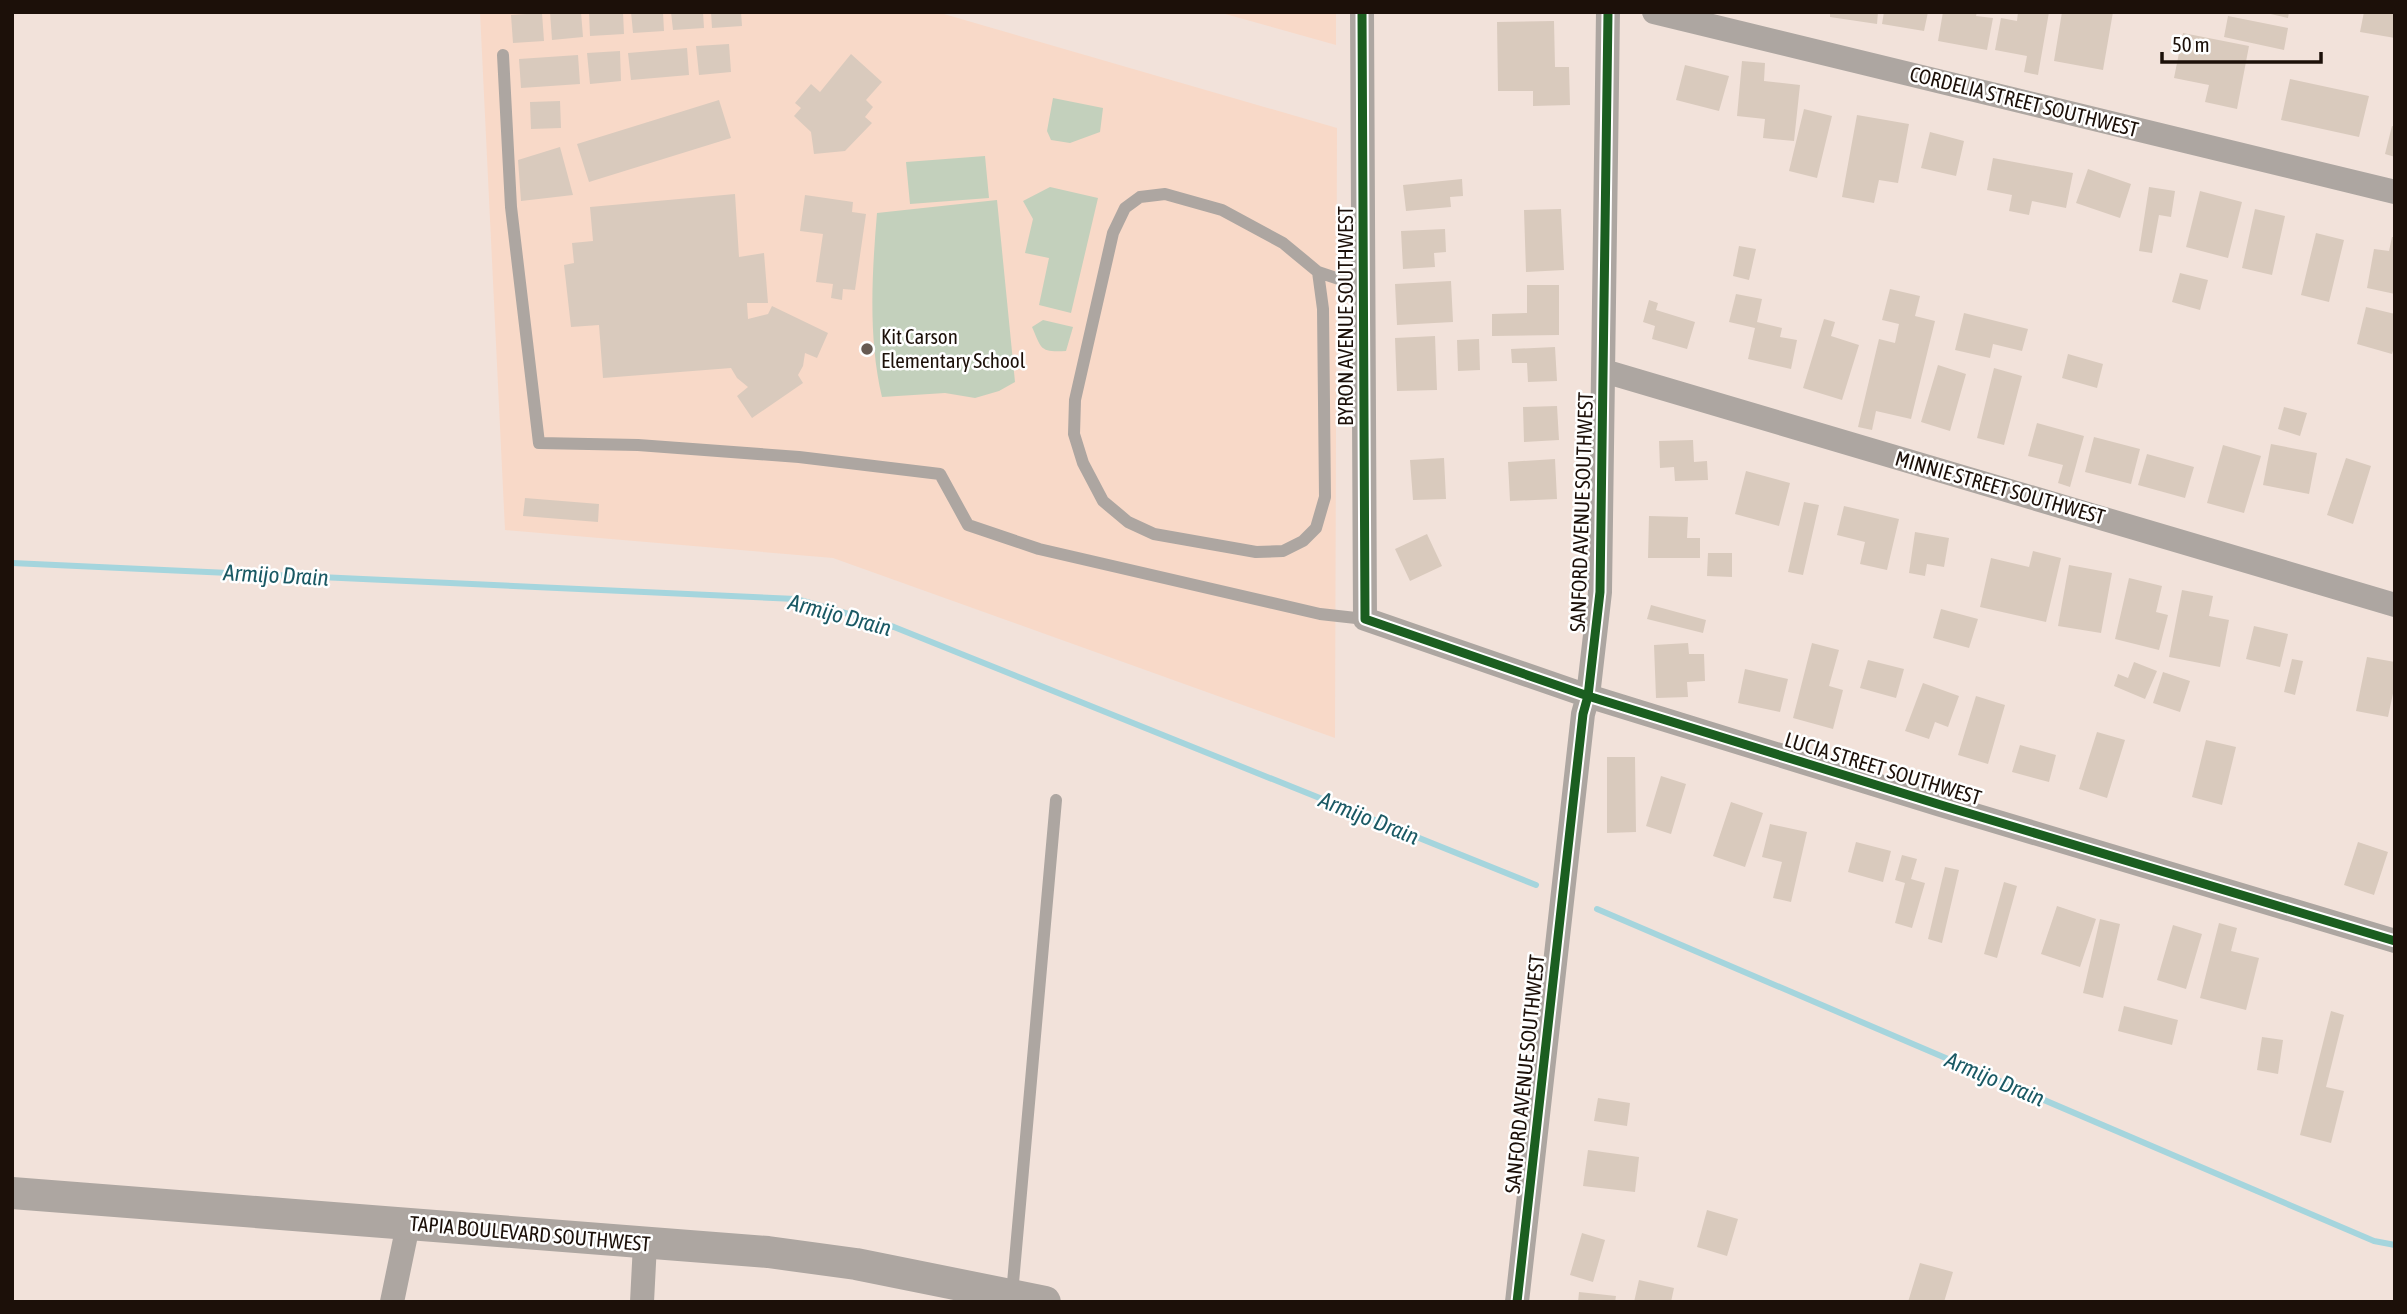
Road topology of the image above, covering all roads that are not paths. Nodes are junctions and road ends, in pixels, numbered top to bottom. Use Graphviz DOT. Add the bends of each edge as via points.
graph roads {
  1 [pos="1362,12"];
  2 [pos="1608,12"];
  3 [pos="1654,12"];
  4 [pos="503,55"];
  5 [pos="2395,192"];
  6 [pos="1318,272"];
  7 [pos="1363,288"];
  8 [pos="1604,371"];
  9 [pos="2395,605"];
  10 [pos="1365,619"];
  11 [pos="1588,696"];
  12 [pos="1056,800"];
  13 [pos="2395,941"];
  14 [pos="12,1192"];
  15 [pos="408,1225"];
  16 [pos="645,1244"];
  17 [pos="1012,1295"];
  18 [pos="392,1302"];
  19 [pos="642,1302"];
  20 [pos="1045,1302"];
  21 [pos="1517,1302"];
  1 -- 7 [label="street, BYRON AVENUE SOUTHWEST"];
  2 -- 8 [label="street, SANFORD AVENUE SOUTHWEST"];
  3 -- 5 [label="street, CORDELIA STREET SOUTHWEST"];
  4 -- 10 [label="lane" via="511,207 539,443 800,457 940,474 968,525 1027,545 1320,614"];
  6 -- 6 [label="lane" via="1283,243 1222,210 1165,194 1140,197 1125,208 1113,233 1075,400 1074,434 1102,501 1128,522 1154,534 1256,552 1283,551 1316,528 1325,497 1323,309"];
  6 -- 7 [label="lane"];
  7 -- 10 [label="street, BYRON AVENUE SOUTHWEST"];
  8 -- 9 [label="street, MINNIE STREET SOUTHWEST"];
  8 -- 11 [label="street, SANFORD AVENUE SOUTHWEST" via="1600,592"];
  10 -- 11 [label="street, LUCIA STREET SOUTHWEST"];
  11 -- 13 [label="street, LUCIA STREET SOUTHWEST"];
  11 -- 21 [label="street, SANFORD AVENUE SOUTHWEST"];
  12 -- 17 [label="lane"];
  14 -- 15 [label="street, TAPIA BOULEVARD SOUTHWEST"];
  15 -- 16 [label="street, TAPIA BOULEVARD SOUTHWEST"];
  15 -- 18 [label="street"];
  16 -- 17 [label="street, TAPIA BOULEVARD SOUTHWEST" via="768,1252 856,1264"];
  16 -- 19 [label="street"];
  17 -- 20 [label="street, TAPIA BOULEVARD SOUTHWEST"];
}
